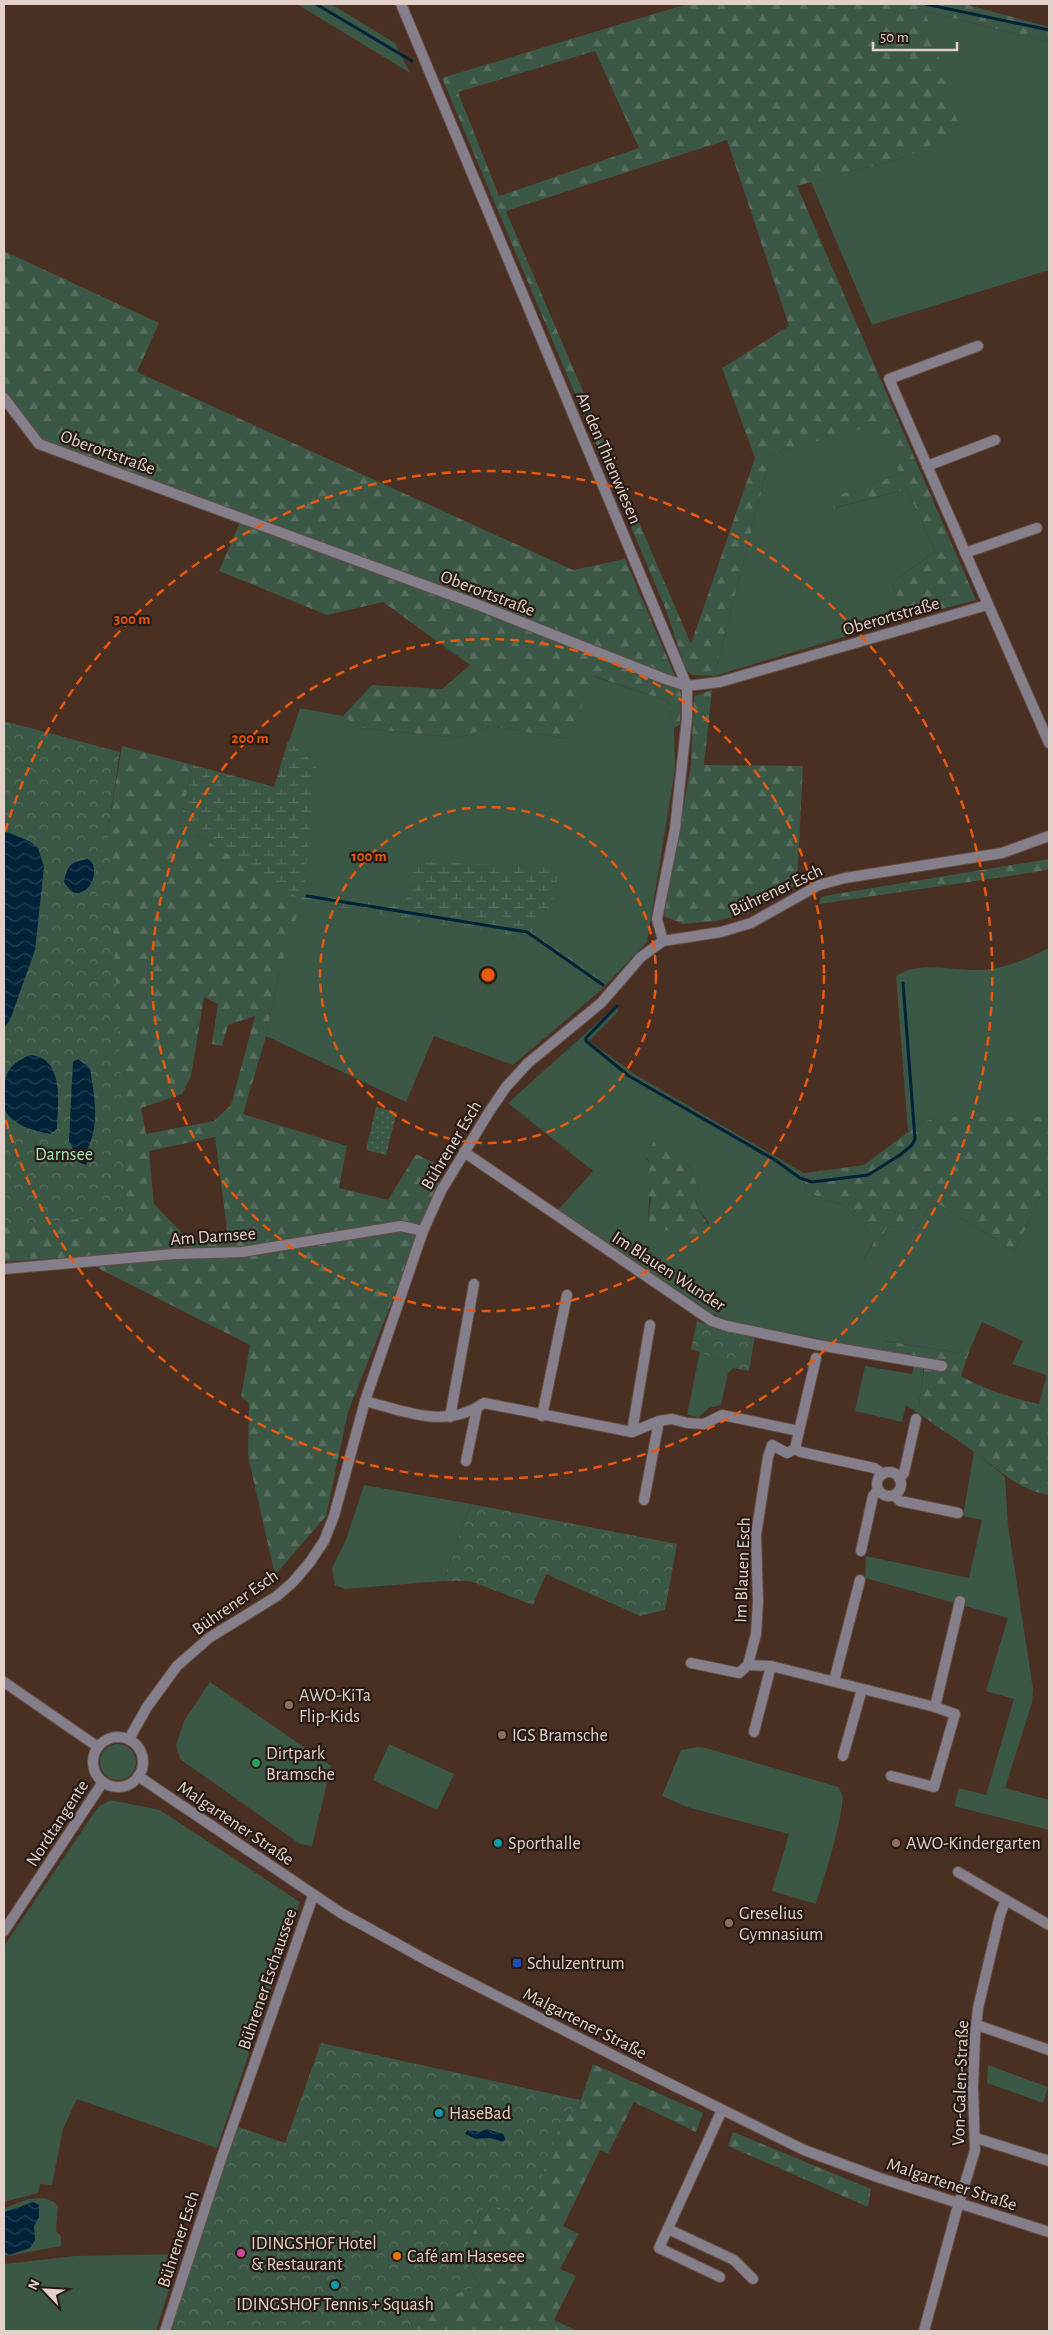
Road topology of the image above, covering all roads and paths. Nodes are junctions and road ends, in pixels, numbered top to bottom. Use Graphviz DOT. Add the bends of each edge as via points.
graph roads {
  1 [pos="402,4"];
  2 [pos="978,346"];
  3 [pos="4,398"];
  4 [pos="995,440"];
  5 [pos="927,466"];
  6 [pos="1036,528"];
  7 [pos="965,553"];
  8 [pos="988,605"];
  9 [pos="687,686"];
  10 [pos="1049,742"];
  11 [pos="1049,836"];
  12 [pos="663,941"];
  13 [pos="464,1152"];
  14 [pos="422,1231"];
  15 [pos="4,1269"];
  16 [pos="474,1284"];
  17 [pos="567,1295"];
  18 [pos="650,1325"];
  19 [pos="816,1358"];
  20 [pos="942,1366"];
  21 [pos="365,1401"];
  22 [pos="477,1408"];
  23 [pos="542,1416"];
  24 [pos="450,1417"];
  25 [pos="916,1419"];
  26 [pos="659,1421"];
  27 [pos="772,1427"];
  28 [pos="799,1431"];
  29 [pos="632,1432"];
  30 [pos="772,1446"];
  31 [pos="795,1449"];
  32 [pos="466,1461"];
  33 [pos="883,1474"];
  34 [pos="899,1478"];
  35 [pos="878,1490"];
  36 [pos="894,1495"];
  37 [pos="644,1500"];
  38 [pos="958,1513"];
  39 [pos="861,1551"];
  40 [pos="860,1580"];
  41 [pos="960,1601"];
  42 [pos="691,1663"];
  43 [pos="748,1665"];
  44 [pos="771,1666"];
  45 [pos="834,1681"];
  46 [pos="4,1682"];
  47 [pos="862,1689"];
  48 [pos="935,1707"];
  49 [pos="754,1732"];
  50 [pos="129,1740"];
  51 [pos="98,1747"];
  52 [pos="843,1756"];
  53 [pos="138,1776"];
  54 [pos="891,1776"];
  55 [pos="103,1782"];
  56 [pos="958,1872"];
  57 [pos="313,1896"];
  58 [pos="1006,1900"];
  59 [pos="1049,1925"];
  60 [pos="4,1931"];
  61 [pos="977,2025"];
  62 [pos="1049,2050"];
  63 [pos="722,2110"];
  64 [pos="976,2138"];
  65 [pos="222,2156"];
  66 [pos="1049,2161"];
  67 [pos="958,2203"];
  68 [pos="668,2229"];
  69 [pos="1049,2232"];
  70 [pos="720,2278"];
  71 [pos="753,2279"];
  72 [pos="166,2331"];
  73 [pos="927,2331"];
  1 -- 9 [label="street, An den Thienwiesen"];
  2 -- 5 [label="street" via="889,379"];
  3 -- 9 [label="street, Oberortstraße" via="39,444 473,603"];
  4 -- 5 [label="street"];
  5 -- 7 [label="street"];
  6 -- 7 [label="street"];
  7 -- 8 [label="street"];
  8 -- 9 [label="street, Oberortstraße" via="720,682"];
  8 -- 10 [label="street"];
  9 -- 12 [label="street, An den Thienwiesen" via="687,718 674,829 657,919"];
  11 -- 12 [label="street, Bührener Esch" via="1002,853 819,885 751,923 721,932"];
  12 -- 13 [label="street, Bührener Esch" via="645,954 601,1003 522,1069 488,1112"];
  13 -- 14 [label="street, Bührener Esch"];
  13 -- 20 [label="street, Im Blauen Wunder" via="712,1321 818,1345"];
  14 -- 15 [label="street, Am Darnsee" via="401,1226 242,1252 174,1254"];
  14 -- 21 [label="street, Bührener Esch"];
  16 -- 24 [label="street"];
  17 -- 23 [label="street"];
  18 -- 29 [label="street"];
  19 -- 28 [label="street"];
  21 -- 24 [label="street" via="431,1419"];
  21 -- 50 [label="street, Bührener Esch" via="334,1516 324,1541 310,1562 276,1596 209,1638 177,1666"];
  22 -- 23 [label="street" via="484,1403"];
  22 -- 24 [label="street"];
  22 -- 32 [label="street"];
  23 -- 29 [label="street"];
  25 -- 34 [label="street" via="904,1473"];
  26 -- 27 [label="street" via="672,1419 704,1424 722,1415"];
  26 -- 29 [label="street"];
  26 -- 37 [label="street"];
  27 -- 28 [label="street"];
  27 -- 30 [label="street, Im Blauen Esch"];
  28 -- 31 [label="street"];
  30 -- 31 [label="street" via="787,1453"];
  30 -- 43 [label="street, Im Blauen Esch" via="756,1535 758,1602 756,1634"];
  31 -- 33 [label="street" via="874,1468"];
  33 -- 34 [label="street" via="892,1473"];
  33 -- 35 [label="street" via="877,1482"];
  34 -- 36 [label="street" via="900,1488"];
  35 -- 36 [label="street" via="884,1495"];
  35 -- 39 [label="street" via="873,1496"];
  36 -- 38 [label="street" via="900,1501"];
  40 -- 45 [label="street"];
  41 -- 48 [label="street"];
  42 -- 43 [label="street" via="739,1673"];
  43 -- 44 [label="street"];
  44 -- 45 [label="street"];
  44 -- 49 [label="street"];
  45 -- 47 [label="street"];
  46 -- 51 [label="street"];
  47 -- 48 [label="street"];
  47 -- 52 [label="street"];
  48 -- 54 [label="street" via="955,1714 934,1787"];
  50 -- 51 [label="street" via="111,1738"];
  50 -- 53 [label="street" via="142,1755"];
  51 -- 55 [label="street" via="93,1762"];
  53 -- 55 [label="street" via="122,1786"];
  53 -- 57 [label="street, Malgartener Straße"];
  55 -- 60 [label="street, Nordtangente"];
  56 -- 58 [label="street"];
  57 -- 63 [label="street, Malgartener Straße" via="430,1962"];
  57 -- 65 [label="street, Bührener Eschaussee"];
  58 -- 59 [label="street"];
  58 -- 61 [label="street, Von-Galen-Straße" via="978,2008"];
  61 -- 62 [label="street"];
  61 -- 64 [label="street, Von-Galen-Straße" via="973,2087"];
  63 -- 67 [label="street, Malgartener Straße" via="804,2150"];
  63 -- 68 [label="street"];
  64 -- 66 [label="street"];
  64 -- 67 [label="street, Von-Galen-Straße" via="976,2150"];
  65 -- 72 [label="street, Bührener Esch"];
  67 -- 69 [label="street, Malgartener Straße"];
  67 -- 73 [label="street, Von-Galen-Straße"];
  68 -- 70 [label="street" via="659,2248"];
  68 -- 71 [label="street" via="734,2260"];
}
